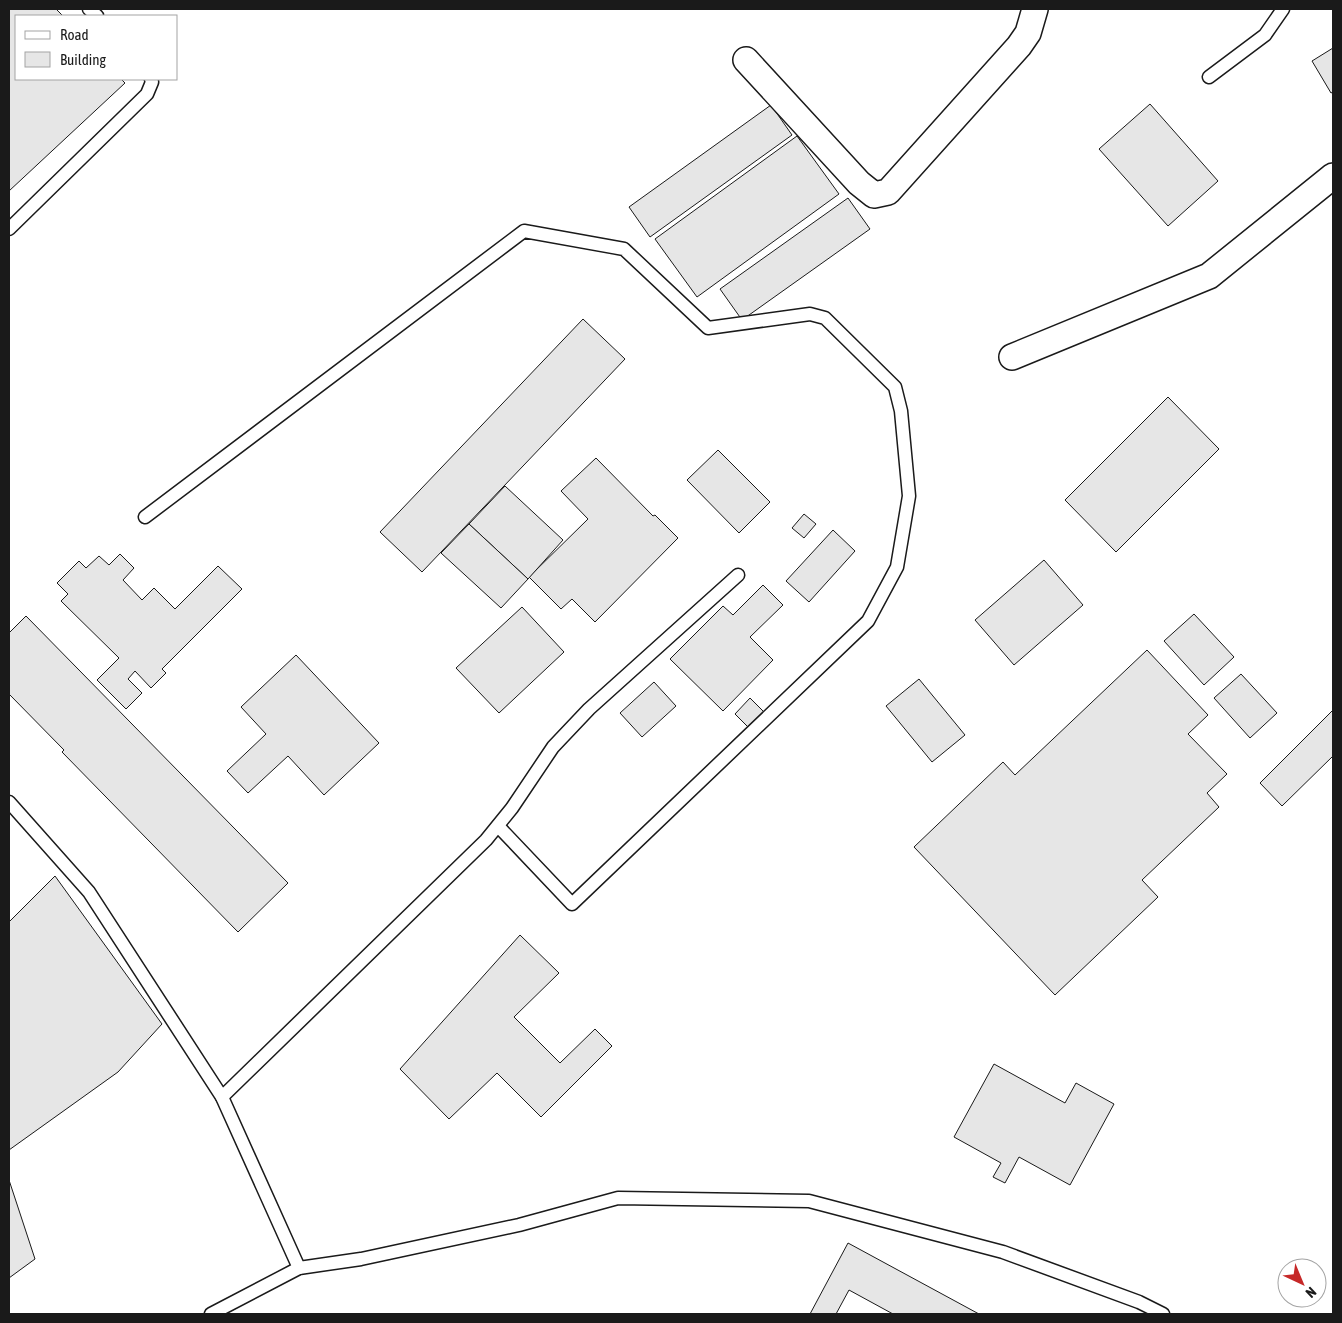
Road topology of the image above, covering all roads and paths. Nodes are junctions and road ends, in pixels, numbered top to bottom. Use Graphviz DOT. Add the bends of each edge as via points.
graph roads {
  1 [pos="1035,9"];
  2 [pos="1283,9"];
  3 [pos="746,60"];
  4 [pos="1209,77"];
  5 [pos="151,80"];
  6 [pos="1333,176"];
  7 [pos="9,229"];
  8 [pos="1012,357"];
  9 [pos="145,516"];
  10 [pos="738,575"];
  11 [pos="9,802"];
  12 [pos="498,826"];
  13 [pos="222,1097"];
  14 [pos="299,1268"];
  15 [pos="211,1314"];
  16 [pos="1163,1314"];
  1 -- 3 [label="street" via="1028,33 1019,46 888,192 874,196"];
  2 -- 4 [label="lane" via="1265,35"];
  5 -- 7 [label="lane" via="147,94"];
  6 -- 8 [label="street" via="1209,276"];
  9 -- 12 [label="lane" via="524,231 624,249 708,328 810,314 825,318 895,387 901,411 910,496 896,567 868,621 572,904"];
  10 -- 12 [label="lane" via="583,716 554,747"];
  11 -- 13 [label="lane" via="89,892"];
  12 -- 13 [label="lane"];
  13 -- 14 [label="lane"];
  14 -- 15 [label="lane"];
  14 -- 16 [label="lane" via="361,1259 519,1225 618,1198 809,1201 1003,1252 1139,1302"];
}
